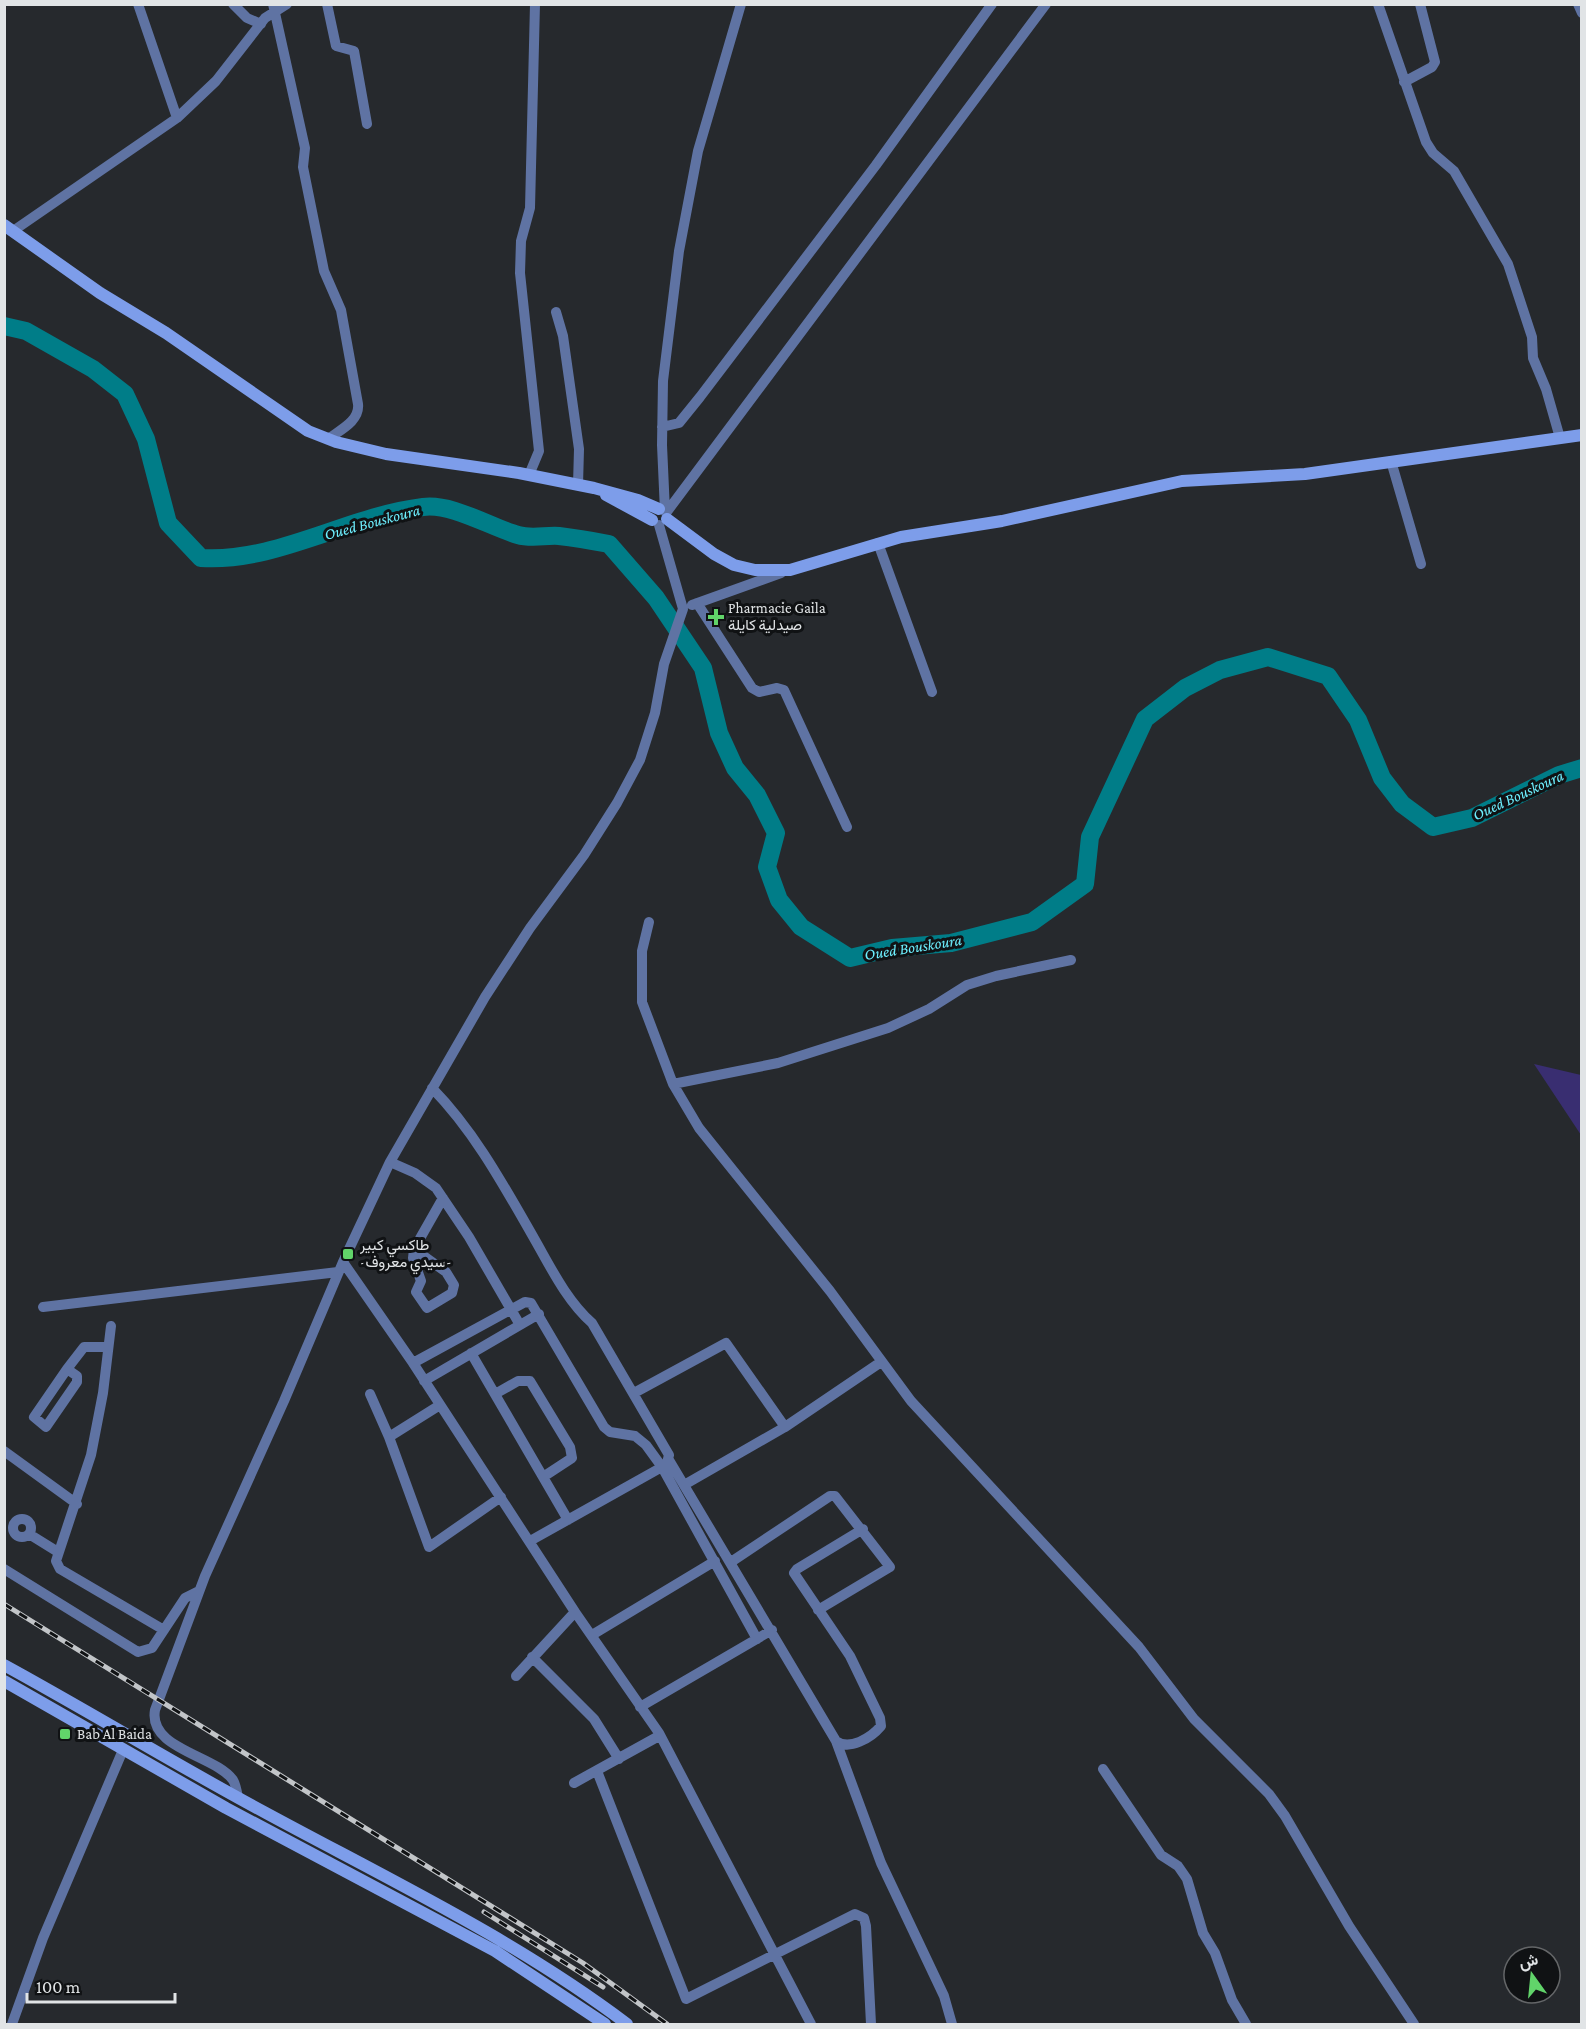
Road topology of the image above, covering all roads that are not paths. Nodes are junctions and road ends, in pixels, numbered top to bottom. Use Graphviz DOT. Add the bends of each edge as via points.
graph roads {
  1 [pos="138,4"];
  2 [pos="233,4"];
  3 [pos="287,4"];
  4 [pos="327,4"];
  5 [pos="535,4"];
  6 [pos="741,4"];
  7 [pos="992,4"];
  8 [pos="1046,4"];
  9 [pos="1378,4"];
  10 [pos="1420,4"];
  11 [pos="1578,4"];
  12 [pos="274,8"];
  13 [pos="1581,13"];
  14 [pos="261,24"];
  15 [pos="1404,82"];
  16 [pos="177,118"];
  17 [pos="367,124"];
  18 [pos="9,228"];
  19 [pos="556,312"];
  20 [pos="662,427"];
  21 [pos="1581,435"];
  22 [pos="1560,438"];
  23 [pos="328,439"];
  24 [pos="1391,461"];
  25 [pos="529,475"];
  26 [pos="578,485"];
  27 [pos="661,516"];
  28 [pos="878,543"];
  29 [pos="1421,564"];
  30 [pos="790,570"];
  31 [pos="697,603"];
  32 [pos="683,609"];
  33 [pos="932,692"];
  34 [pos="847,827"];
  35 [pos="649,921"];
  36 [pos="1071,960"];
  37 [pos="673,1084"];
  38 [pos="432,1088"];
  39 [pos="390,1162"];
  40 [pos="443,1197"];
  41 [pos="414,1249"];
  42 [pos="340,1267"];
  43 [pos="43,1307"];
  44 [pos="511,1309"];
  45 [pos="539,1314"];
  46 [pos="520,1325"];
  47 [pos="111,1326"];
  48 [pos="107,1347"];
  49 [pos="471,1353"];
  50 [pos="881,1362"];
  51 [pos="413,1363"];
  52 [pos="67,1369"];
  53 [pos="424,1381"];
  54 [pos="634,1393"];
  55 [pos="370,1394"];
  56 [pos="495,1394"];
  57 [pos="440,1405"];
  58 [pos="785,1427"];
  59 [pos="389,1437"];
  60 [pos="4,1451"];
  61 [pos="666,1464"];
  62 [pos="543,1478"];
  63 [pos="685,1493"];
  64 [pos="501,1497"];
  65 [pos="76,1504"];
  66 [pos="568,1520"];
  67 [pos="8,1522"];
  68 [pos="863,1529"];
  69 [pos="530,1541"];
  70 [pos="58,1552"];
  71 [pos="715,1562"];
  72 [pos="731,1562"];
  73 [pos="4,1569"];
  74 [pos="199,1591"];
  75 [pos="818,1610"];
  76 [pos="575,1612"];
  77 [pos="164,1630"];
  78 [pos="772,1630"];
  79 [pos="592,1635"];
  80 [pos="757,1639"];
  81 [pos="532,1657"];
  82 [pos="4,1665"];
  83 [pos="516,1676"];
  84 [pos="4,1681"];
  85 [pos="640,1707"];
  86 [pos="659,1736"];
  87 [pos="836,1741"];
  88 [pos="123,1750"];
  89 [pos="619,1759"];
  90 [pos="1103,1769"];
  91 [pos="597,1771"];
  92 [pos="574,1783"];
  93 [pos="238,1798"];
  94 [pos="773,1954"];
  95 [pos="12,2025"];
  96 [pos="605,2025"];
  97 [pos="627,2025"];
  98 [pos="811,2025"];
  99 [pos="871,2025"];
  100 [pos="952,2025"];
  101 [pos="1246,2025"];
  102 [pos="1414,2025"];
  1 -- 16 [label="street"];
  2 -- 14 [label="street" via="247,18"];
  3 -- 12 [label="street"];
  4 -- 17 [label="street" via="336,46 354,51"];
  5 -- 25 [label="street" via="530,208 520,250 539,451"];
  6 -- 20 [label="street" via="698,151 686,210 665,350"];
  7 -- 20 [label="street" via="700,397 679,423"];
  8 -- 27 [label="street"];
  9 -- 15 [label="street"];
  10 -- 15 [label="street" via="1436,62"];
  11 -- 13 [label="street"];
  12 -- 14 [label="street"];
  12 -- 23 [label="street" via="305,148 303,167 324,271 340,310 358,404 354,420"];
  14 -- 16 [label="street" via="216,81"];
  15 -- 22 [label="street" via="1426,142 1454,171 1508,264"];
  16 -- 18 [label="street"];
  18 -- 23 [label="street" via="283,416"];
  19 -- 26 [label="street" via="579,449"];
  20 -- 27 [label="street"];
  21 -- 22 [label="street"];
  22 -- 24 [label="street"];
  23 -- 25 [label="street" via="386,454"];
  24 -- 28 [label="street" via="1305,474 1182,481 1002,521"];
  24 -- 29 [label="street"];
  25 -- 26 [label="street"];
  26 -- 27 [label="street"];
  27 -- 30 [label="street" via="734,565 755,570"];
  27 -- 32 [label="street"];
  28 -- 30 [label="street"];
  28 -- 33 [label="street"];
  30 -- 31 [label="street"];
  31 -- 32 [label="street"];
  31 -- 34 [label="street" via="752,688 759,692 784,690"];
  32 -- 38 [label="street" via="669,646 651,728 632,777 584,855 485,997"];
  35 -- 37 [label="street" via="642,951 642,1002"];
  36 -- 37 [label="street" via="967,986 888,1028 778,1063"];
  37 -- 50 [label="street" via="699,1128 831,1291"];
  38 -- 39 [label="street"];
  38 -- 54 [label="street" via="474,1137 560,1282 578,1310 592,1323"];
  39 -- 40 [label="street" via="428,1181"];
  39 -- 42 [label="street"];
  40 -- 41 [label="street"];
  40 -- 44 [label="street"];
  41 -- 41 [label="street" via="446,1272 454,1285 452,1293 427,1308 416,1292 421,1281"];
  42 -- 43 [label="street"];
  42 -- 51 [label="street"];
  42 -- 74 [label="street"];
  44 -- 45 [label="street" via="528,1302"];
  44 -- 46 [label="street"];
  44 -- 51 [label="street"];
  45 -- 46 [label="street"];
  45 -- 61 [label="street" via="604,1427 610,1432 635,1436"];
  46 -- 49 [label="street"];
  47 -- 48 [label="street"];
  48 -- 52 [label="street" via="84,1347"];
  48 -- 65 [label="street" via="96,1430"];
  49 -- 53 [label="street"];
  49 -- 56 [label="street"];
  50 -- 58 [label="street"];
  50 -- 102 [label="street" via="911,1401 1139,1647 1194,1719 1269,1794"];
  51 -- 53 [label="street"];
  52 -- 52 [label="street" via="34,1417 46,1427 77,1382 77,1376"];
  53 -- 57 [label="street"];
  54 -- 58 [label="street" via="726,1343"];
  54 -- 61 [label="street"];
  55 -- 59 [label="street"];
  56 -- 62 [label="street"];
  56 -- 62 [label="street" via="518,1381 530,1381 570,1447 573,1458"];
  57 -- 59 [label="street"];
  57 -- 64 [label="street"];
  58 -- 63 [label="street"];
  59 -- 64 [label="street" via="429,1547"];
  60 -- 65 [label="street"];
  61 -- 63 [label="street"];
  61 -- 66 [label="street"];
  62 -- 66 [label="street"];
  63 -- 71 [label="street"];
  63 -- 72 [label="street"];
  64 -- 69 [label="street"];
  65 -- 70 [label="street"];
  66 -- 69 [label="street"];
  67 -- 70 [label="street" via="20,1518 32,1526 29,1534"];
  68 -- 72 [label="street" via="839,1499 830,1496"];
  68 -- 75 [label="street" via="794,1573"];
  68 -- 75 [label="street" via="890,1567"];
  69 -- 76 [label="street"];
  70 -- 77 [label="street" via="56,1561 60,1569"];
  71 -- 79 [label="street"];
  71 -- 80 [label="street"];
  72 -- 78 [label="street"];
  73 -- 77 [label="street" via="138,1652 152,1648"];
  74 -- 77 [label="street" via="185,1598"];
  74 -- 93 [label="street" via="154,1710 154,1722 165,1738 230,1777"];
  75 -- 87 [label="street" via="850,1656 880,1718 881,1726 876,1732 850,1746"];
  76 -- 79 [label="street"];
  76 -- 81 [label="street"];
  78 -- 80 [label="street"];
  78 -- 87 [label="street"];
  79 -- 85 [label="street"];
  80 -- 85 [label="street"];
  81 -- 83 [label="street"];
  81 -- 89 [label="street" via="594,1719"];
  82 -- 93 [label="street"];
  84 -- 88 [label="street"];
  85 -- 86 [label="street"];
  86 -- 89 [label="street"];
  86 -- 94 [label="street"];
  87 -- 100 [label="street" via="881,1863 945,1996"];
  88 -- 95 [label="street" via="43,1938"];
  88 -- 96 [label="street" via="495,1951"];
  89 -- 91 [label="street"];
  90 -- 101 [label="street" via="1161,1855 1178,1866 1187,1880 1203,1933"];
  91 -- 92 [label="street"];
  91 -- 94 [label="street" via="686,1999"];
  93 -- 97 [label="street" via="501,1941 568,1982"];
  94 -- 98 [label="street"];
  94 -- 99 [label="street" via="855,1914 864,1918"];
}
